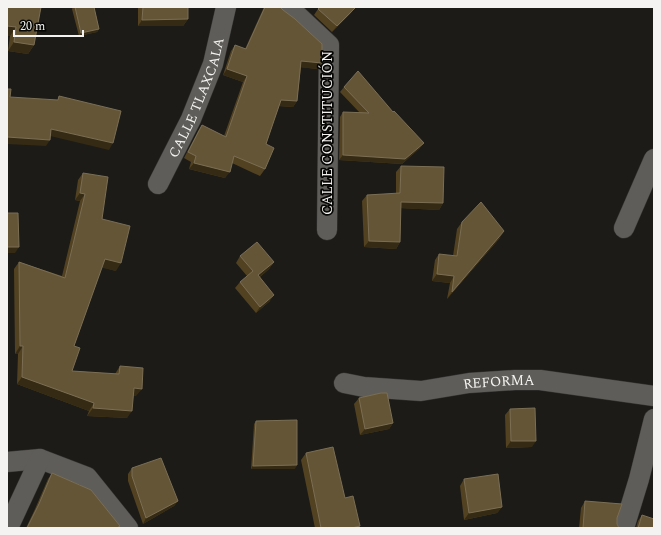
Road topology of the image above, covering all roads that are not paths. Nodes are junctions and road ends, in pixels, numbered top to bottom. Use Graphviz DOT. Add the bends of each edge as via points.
graph roads {
  1 [pos="226,7"];
  2 [pos="285,7"];
  3 [pos="654,159"];
  4 [pos="158,184"];
  5 [pos="624,228"];
  6 [pos="327,230"];
  7 [pos="344,383"];
  8 [pos="654,396"];
  9 [pos="654,419"];
  10 [pos="40,459"];
  11 [pos="7,462"];
  12 [pos="8,528"];
  13 [pos="128,528"];
  14 [pos="624,528"];
  1 -- 4 [label="street, CALLE TLAXCALA" via="213,64 191,118"];
  2 -- 6 [label="street, CALLE CONSTITUCIÓN" via="329,46"];
  3 -- 5 [label="street"];
  7 -- 8 [label="street, REFORMA" via="421,391 469,383 540,380"];
  9 -- 14 [label="street"];
  10 -- 11 [label="street"];
  10 -- 12 [label="street"];
  10 -- 13 [label="street" via="87,477"];
}
